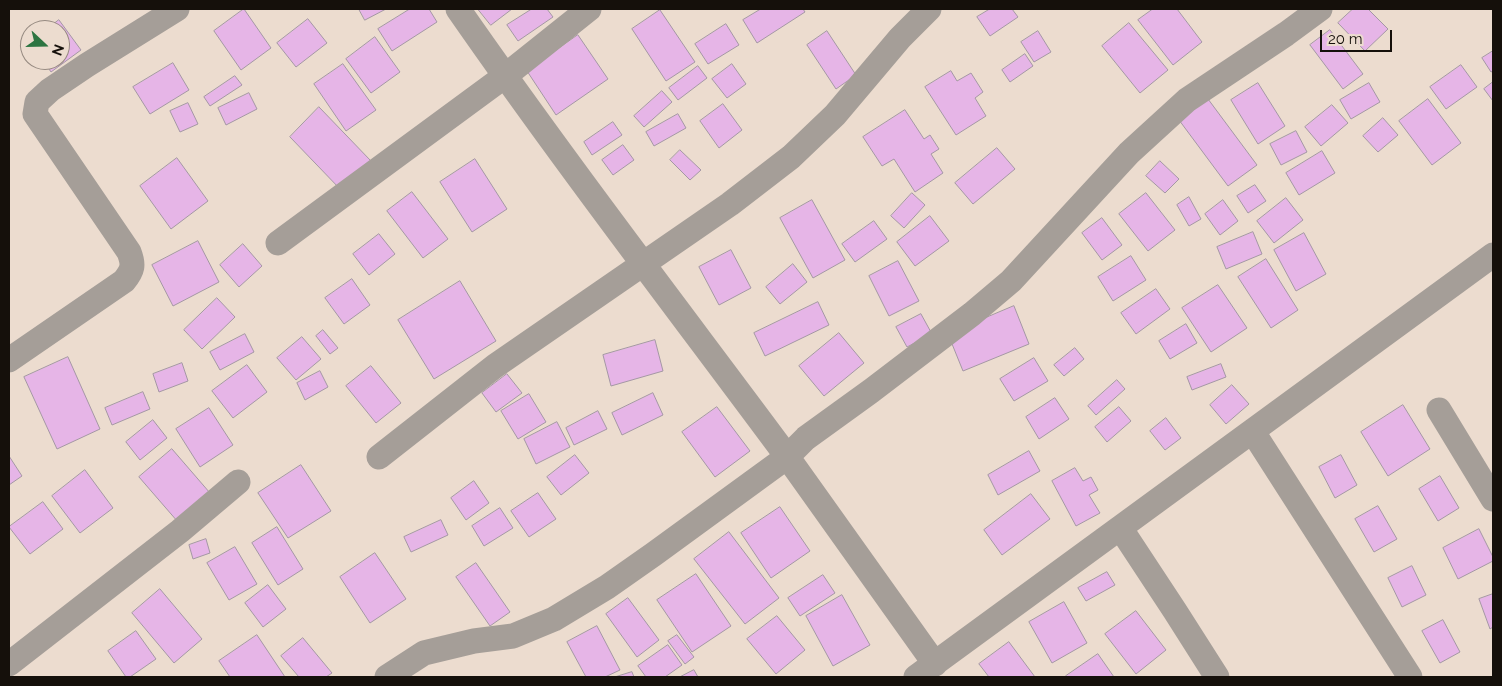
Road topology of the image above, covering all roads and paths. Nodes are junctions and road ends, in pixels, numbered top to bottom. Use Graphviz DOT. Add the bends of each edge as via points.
graph roads {
  1 [pos="175,9"];
  2 [pos="458,9"];
  3 [pos="589,9"];
  4 [pos="930,9"];
  5 [pos="1320,9"];
  6 [pos="505,76"];
  7 [pos="278,243"];
  8 [pos="1493,255"];
  9 [pos="642,263"];
  10 [pos="9,360"];
  11 [pos="1439,410"];
  12 [pos="1254,432"];
  13 [pos="786,457"];
  14 [pos="379,458"];
  15 [pos="238,482"];
  16 [pos="1493,499"];
  17 [pos="1121,529"];
  18 [pos="14,663"];
  19 [pos="926,671"];
  20 [pos="387,677"];
  21 [pos="1217,677"];
  22 [pos="1410,677"];
  1 -- 10 [label="street" via="87,65 37,102 35,114 129,252 132,272"];
  2 -- 6 [label="street"];
  3 -- 6 [label="street"];
  4 -- 9 [label="street" via="900,38 835,116 790,157 730,204"];
  5 -- 13 [label="street" via="1187,100 1129,153 1011,281 806,438"];
  6 -- 7 [label="street"];
  6 -- 9 [label="street"];
  8 -- 12 [label="street"];
  9 -- 13 [label="street"];
  9 -- 14 [label="street" via="495,366"];
  11 -- 16 [label="street"];
  12 -- 17 [label="street"];
  12 -- 22 [label="street"];
  13 -- 19 [label="street"];
  13 -- 20 [label="street" via="607,587 554,619 513,636 424,653"];
  15 -- 18 [label="street"];
  17 -- 19 [label="street"];
  17 -- 21 [label="street"];
}
